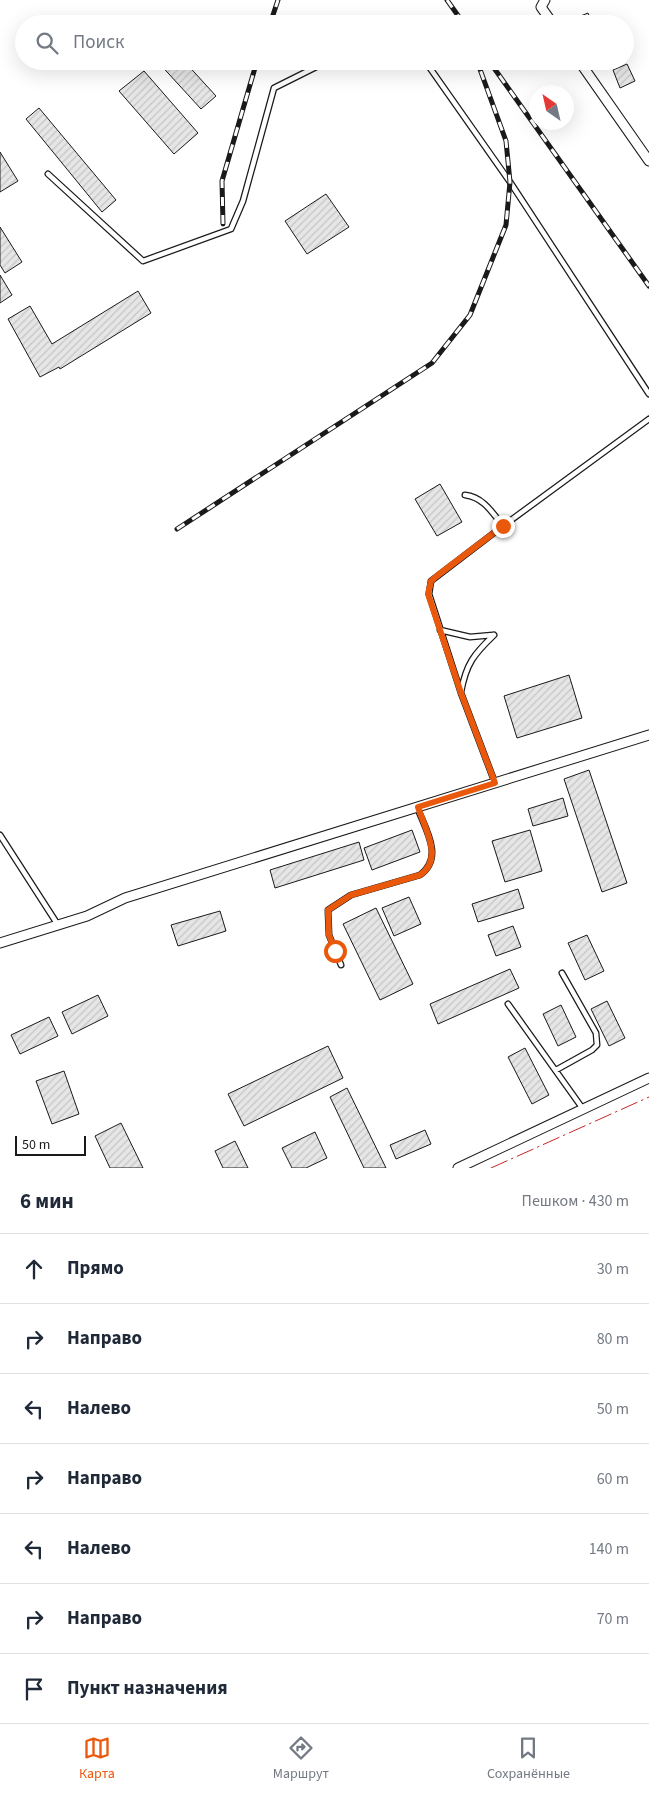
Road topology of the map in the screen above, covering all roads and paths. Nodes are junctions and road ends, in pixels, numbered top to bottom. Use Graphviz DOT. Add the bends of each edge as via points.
graph roads {
  1 [pos="545,0"];
  2 [pos="547,15"];
  3 [pos="310,70"];
  4 [pos="430,70"];
  5 [pos="585,70"];
  6 [pos="649,161"];
  7 [pos="48,174"];
  8 [pos="649,394"];
  9 [pos="649,419"];
  10 [pos="465,495"];
  11 [pos="503,526"];
  12 [pos="440,630"];
  13 [pos="461,693"];
  14 [pos="649,736"];
  15 [pos="495,783"];
  16 [pos="418,807"];
  17 [pos="0,835"];
  18 [pos="58,925"];
  19 [pos="0,943"];
  20 [pos="341,965"];
  21 [pos="562,973"];
  22 [pos="508,1004"];
  23 [pos="556,1070"];
  24 [pos="649,1078"];
  25 [pos="583,1110"];
  26 [pos="458,1168"];
  1 -- 2 [label="street" via="541,7"];
  3 -- 7 [label="lane" via="274,88 243,201 231,229 143,261"];
  4 -- 8 [label="lane" via="510,182"];
  5 -- 6 [label="street"];
  9 -- 11 [label="lane"];
  10 -- 11 [label="lane" via="474,496 484,503"];
  11 -- 12 [label="lane" via="431,581 428,594"];
  12 -- 13 [label="lane"];
  12 -- 13 [label="lane" via="470,637 494,635 469,662"];
  13 -- 15 [label="lane"];
  14 -- 15 [label="street"];
  15 -- 16 [label="street"];
  16 -- 18 [label="street" via="125,898 88,916"];
  16 -- 20 [label="lane" via="431,844 433,859 429,869 420,875 351,895 328,910 329,935"];
  17 -- 18 [label="lane"];
  18 -- 19 [label="street"];
  21 -- 23 [label="lane" via="596,1033 597,1045"];
  22 -- 23 [label="lane"];
  23 -- 25 [label="lane"];
  24 -- 25 [label="street"];
  25 -- 26 [label="street"];
}
